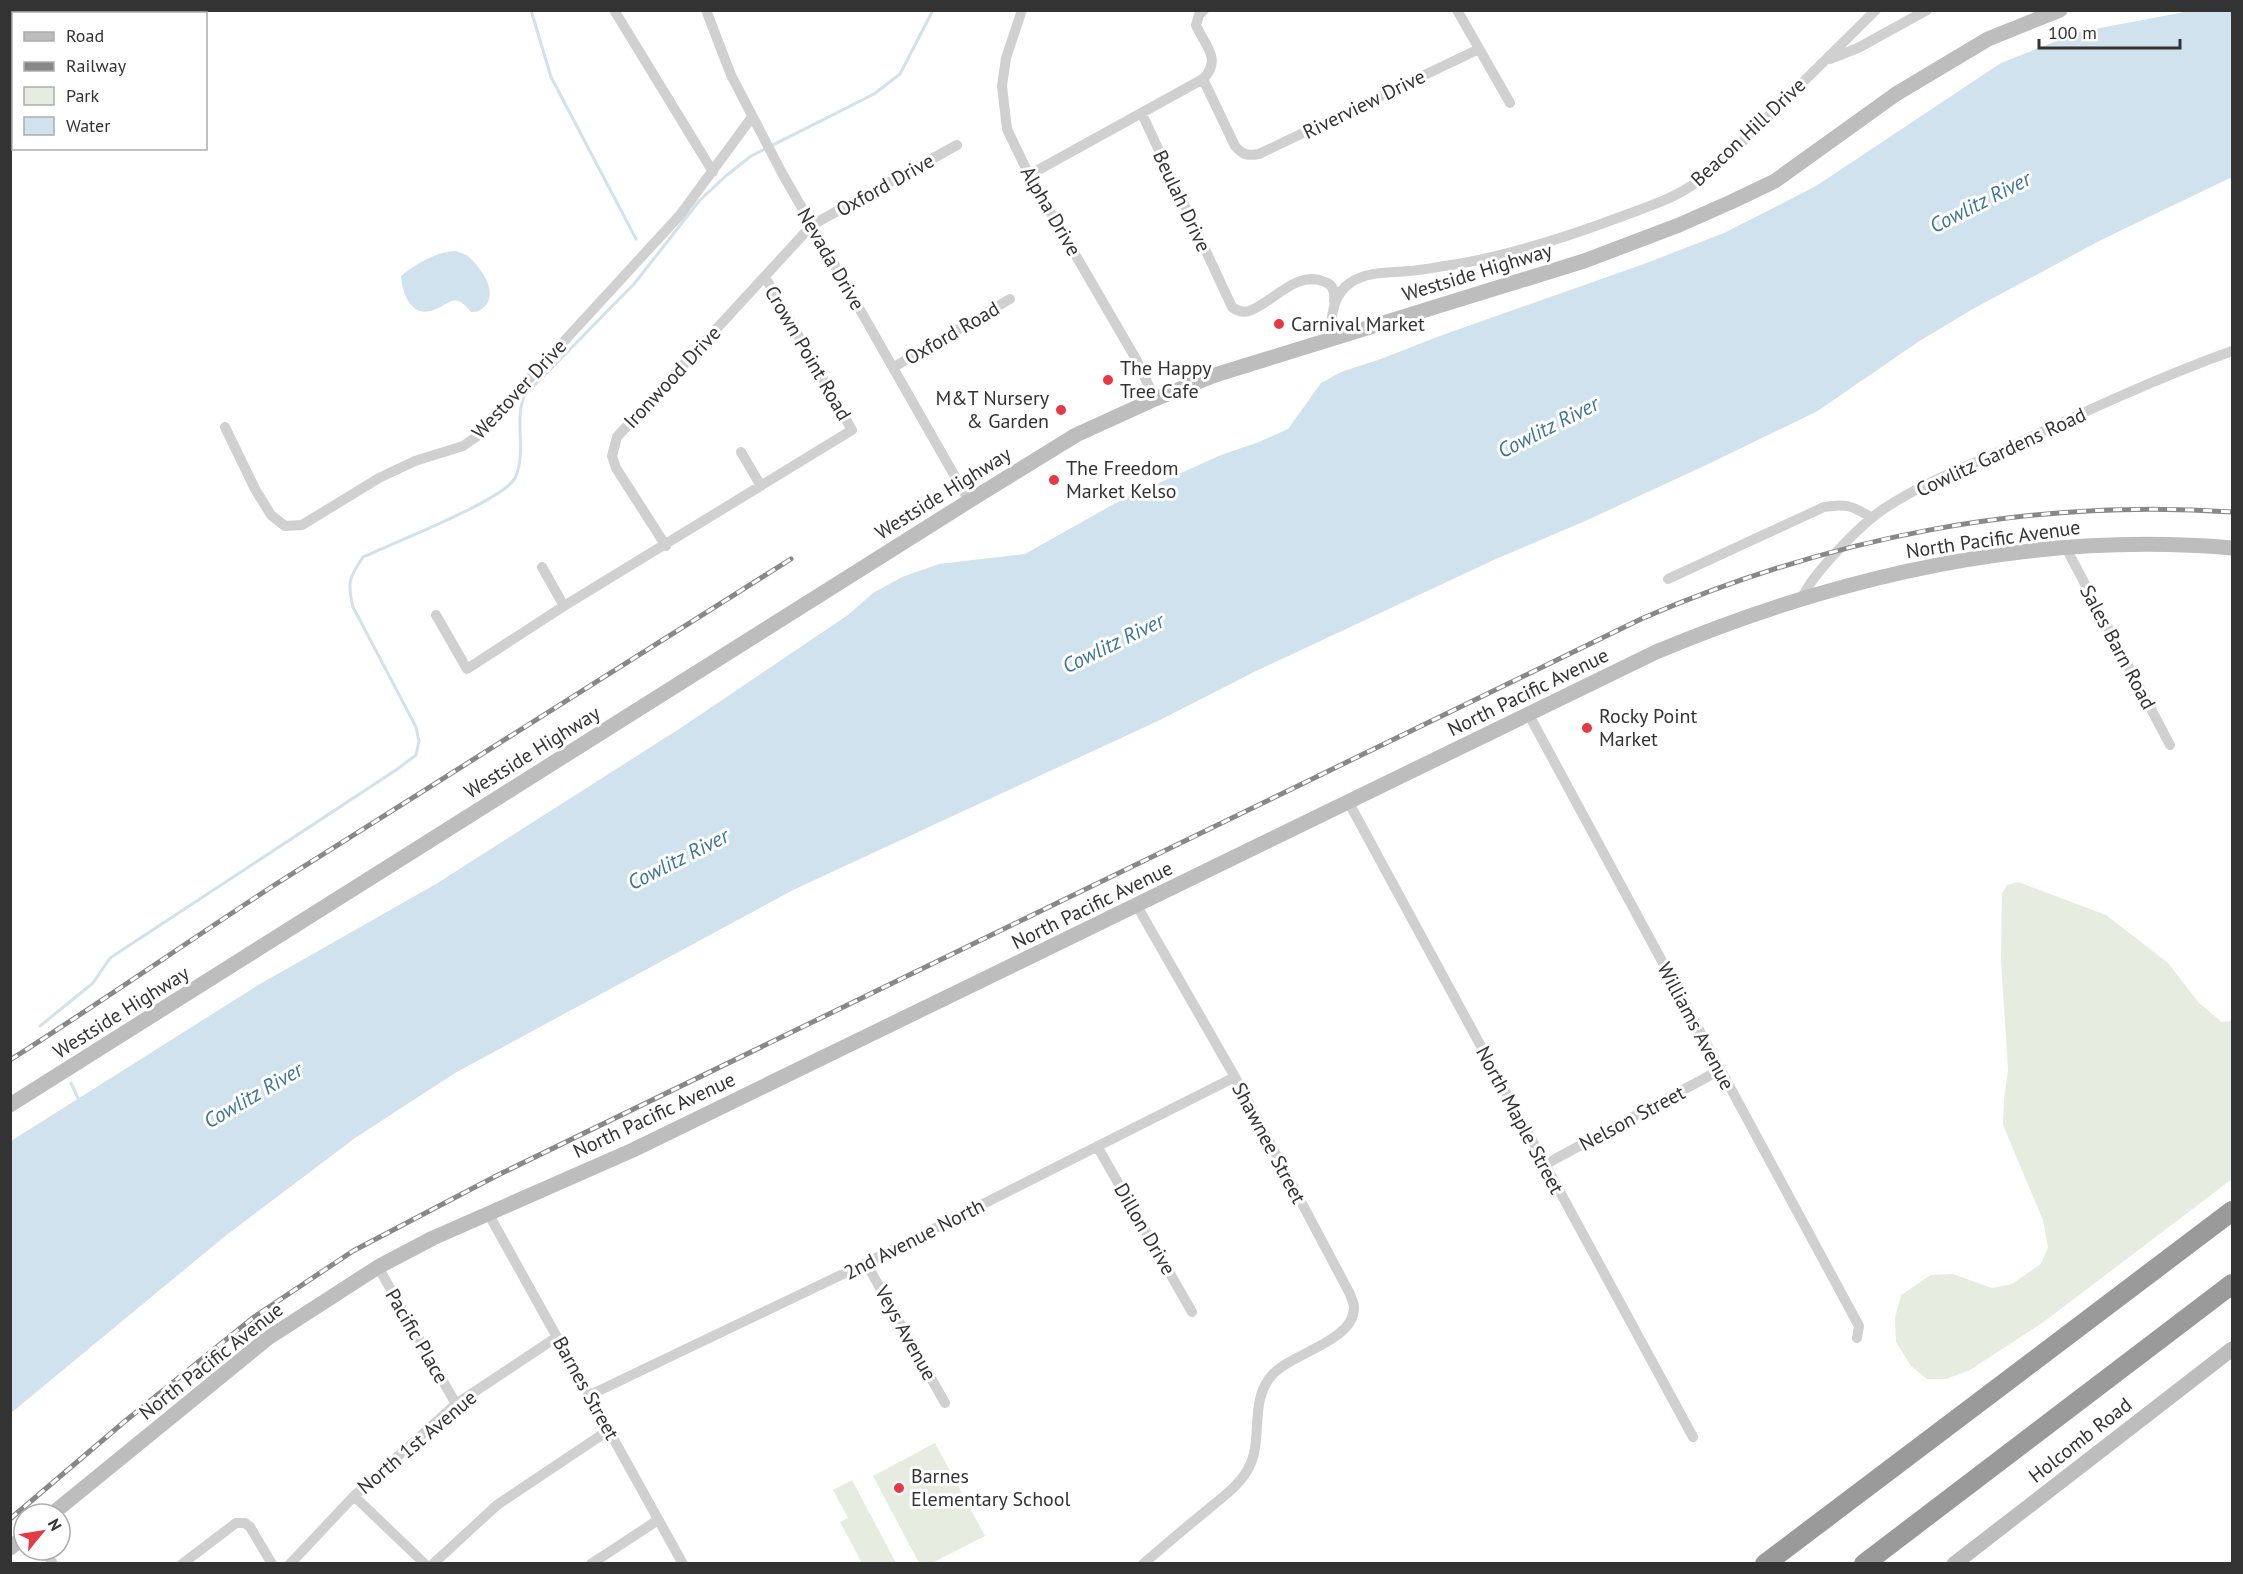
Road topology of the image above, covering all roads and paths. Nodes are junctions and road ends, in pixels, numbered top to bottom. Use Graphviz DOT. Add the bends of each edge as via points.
graph roads {
  1 [pos="614,10"];
  2 [pos="706,10"];
  3 [pos="1022,10"];
  4 [pos="1204,10"];
  5 [pos="1456,10"];
  6 [pos="1876,10"];
  7 [pos="1927,10"];
  8 [pos="2060,10"];
  9 [pos="1479,49"];
  10 [pos="1824,61"];
  11 [pos="1203,79"];
  12 [pos="1510,103"];
  13 [pos="1142,114"];
  14 [pos="752,117"];
  15 [pos="957,145"];
  16 [pos="713,172"];
  17 [pos="1029,175"];
  18 [pos="812,225"];
  19 [pos="765,277"];
  20 [pos="1010,300"];
  21 [pos="1334,302"];
  22 [pos="1329,340"];
  23 [pos="2232,351"];
  24 [pos="894,367"];
  25 [pos="1155,399"];
  26 [pos="225,427"];
  27 [pos="741,452"];
  28 [pos="761,486"];
  29 [pos="969,501"];
  30 [pos="1872,518"];
  31 [pos="666,546"];
  32 [pos="2066,548"];
  33 [pos="2232,548"];
  34 [pos="542,567"];
  35 [pos="1668,579"];
  36 [pos="1802,598"];
  37 [pos="564,606"];
  38 [pos="436,615"];
  39 [pos="1529,715"];
  40 [pos="2170,745"];
  41 [pos="1349,803"];
  42 [pos="1137,906"];
  43 [pos="1720,1070"];
  44 [pos="1235,1077"];
  45 [pos="10,1105"];
  46 [pos="1097,1146"];
  47 [pos="1544,1165"];
  48 [pos="2232,1211"];
  49 [pos="488,1213"];
  50 [pos="866,1263"];
  51 [pos="378,1267"];
  52 [pos="2232,1284"];
  53 [pos="1192,1312"];
  54 [pos="557,1337"];
  55 [pos="1857,1338"];
  56 [pos="2232,1349"];
  57 [pos="590,1395"];
  58 [pos="945,1403"];
  59 [pos="456,1404"];
  60 [pos="609,1430"];
  61 [pos="1693,1437"];
  62 [pos="354,1496"];
  63 [pos="67,1502"];
  64 [pos="658,1520"];
  65 [pos="182,1563"];
  66 [pos="272,1563"];
  67 [pos="290,1563"];
  68 [pos="425,1563"];
  69 [pos="433,1563"];
  70 [pos="591,1563"];
  71 [pos="683,1563"];
  72 [pos="1143,1563"];
  73 [pos="1765,1563"];
  74 [pos="1864,1563"];
  75 [pos="1954,1563"];
  1 -- 16 [label="street"];
  2 -- 14 [label="street, Nevada Drive"];
  3 -- 17 [label="street, Alpha Drive" via="1006,58 1002,86 1007,129"];
  4 -- 11 [label="street" via="1196,25 1213,63"];
  5 -- 9 [label="street"];
  6 -- 10 [label="street, Beacon Hill Drive"];
  7 -- 10 [label="street" via="1858,48"];
  8 -- 22 [label="street, Westside Highway" via="1988,39 1896,94 1775,181 1731,202 1584,261"];
  9 -- 11 [label="street, Riverview Drive" via="1249,156 1235,146"];
  9 -- 12 [label="street"];
  10 -- 21 [label="street, Beacon Hill Drive" via="1707,175 1668,198 1523,250 1365,276 1346,286"];
  11 -- 13 [label="street"];
  13 -- 17 [label="street"];
  13 -- 21 [label="street, Beulah Drive" via="1232,307 1247,312 1282,290 1308,280 1330,284"];
  14 -- 16 [label="street, Westover Drive"];
  14 -- 18 [label="street, Nevada Drive"];
  15 -- 18 [label="street, Oxford Drive"];
  16 -- 26 [label="street, Westover Drive" via="681,215 476,437 463,446 415,461 379,478 302,525 285,526 271,515 255,489"];
  17 -- 25 [label="street, Alpha Drive" via="1136,359"];
  18 -- 19 [label="street, Ironwood Drive"];
  18 -- 24 [label="street, Nevada Drive"];
  19 -- 28 [label="street, Crown Point Road" via="852,430"];
  19 -- 31 [label="street, Ironwood Drive" via="617,437 612,456 616,468"];
  20 -- 24 [label="street, Oxford Road"];
  21 -- 22 [label="street"];
  22 -- 25 [label="street, Westside Highway" via="1215,375"];
  23 -- 30 [label="street, Cowlitz Gardens Road" via="2072,418 1910,494"];
  24 -- 29 [label="street, Nevada Drive"];
  25 -- 29 [label="street, Westside Highway" via="1076,435"];
  27 -- 28 [label="street"];
  28 -- 31 [label="street, Crown Point Road"];
  29 -- 45 [label="street, Westside Highway"];
  30 -- 35 [label="street" via="1855,507 1824,507"];
  30 -- 36 [label="street, Cowlitz Gardens Road" via="1817,573"];
  31 -- 37 [label="street, Crown Point Road"];
  32 -- 33 [label="street, North Pacific Avenue"];
  32 -- 36 [label="street, North Pacific Avenue" via="1940,564"];
  32 -- 40 [label="street, Sales Barn Road"];
  34 -- 37 [label="street"];
  36 -- 39 [label="street, North Pacific Avenue" via="1656,652"];
  37 -- 38 [label="street, Crown Point Road" via="467,669"];
  39 -- 41 [label="street, North Pacific Avenue"];
  39 -- 43 [label="street, Williams Avenue"];
  41 -- 42 [label="street, North Pacific Avenue"];
  41 -- 47 [label="street, North Maple Street"];
  42 -- 44 [label="street, Shawnee Street"];
  42 -- 49 [label="street, North Pacific Avenue" via="633,1150"];
  43 -- 47 [label="street, Nelson Street"];
  43 -- 55 [label="street, Williams Avenue" via="1859,1326"];
  44 -- 46 [label="street, 2nd Avenue North"];
  44 -- 72 [label="street, Shawnee Street" via="1354,1307 1345,1329 1273,1374 1258,1406 1255,1454 1249,1469 1234,1487"];
  46 -- 50 [label="street, 2nd Avenue North"];
  46 -- 53 [label="street, Dillon Drive"];
  47 -- 61 [label="street, North Maple Street"];
  48 -- 73 [label="highway"];
  49 -- 51 [label="street, North Pacific Avenue"];
  49 -- 54 [label="street, Barnes Street"];
  50 -- 57 [label="street, 2nd Avenue North"];
  50 -- 58 [label="street, Veys Avenue"];
  51 -- 59 [label="street, Pacific Place"];
  51 -- 63 [label="street, North Pacific Avenue" via="268,1338"];
  52 -- 74 [label="highway"];
  54 -- 57 [label="street, Barnes Street"];
  54 -- 59 [label="street, North 1st Avenue"];
  56 -- 75 [label="street, Holcomb Road"];
  57 -- 60 [label="street, Barnes Street"];
  59 -- 62 [label="street, North 1st Avenue"];
  60 -- 64 [label="street, Barnes Street"];
  60 -- 69 [label="street" via="497,1505"];
  62 -- 67 [label="street, North 1st Avenue"];
  62 -- 68 [label="street"];
  64 -- 70 [label="street"];
  64 -- 71 [label="street, Barnes Street"];
  65 -- 66 [label="street" via="236,1523 250,1527"];
}
